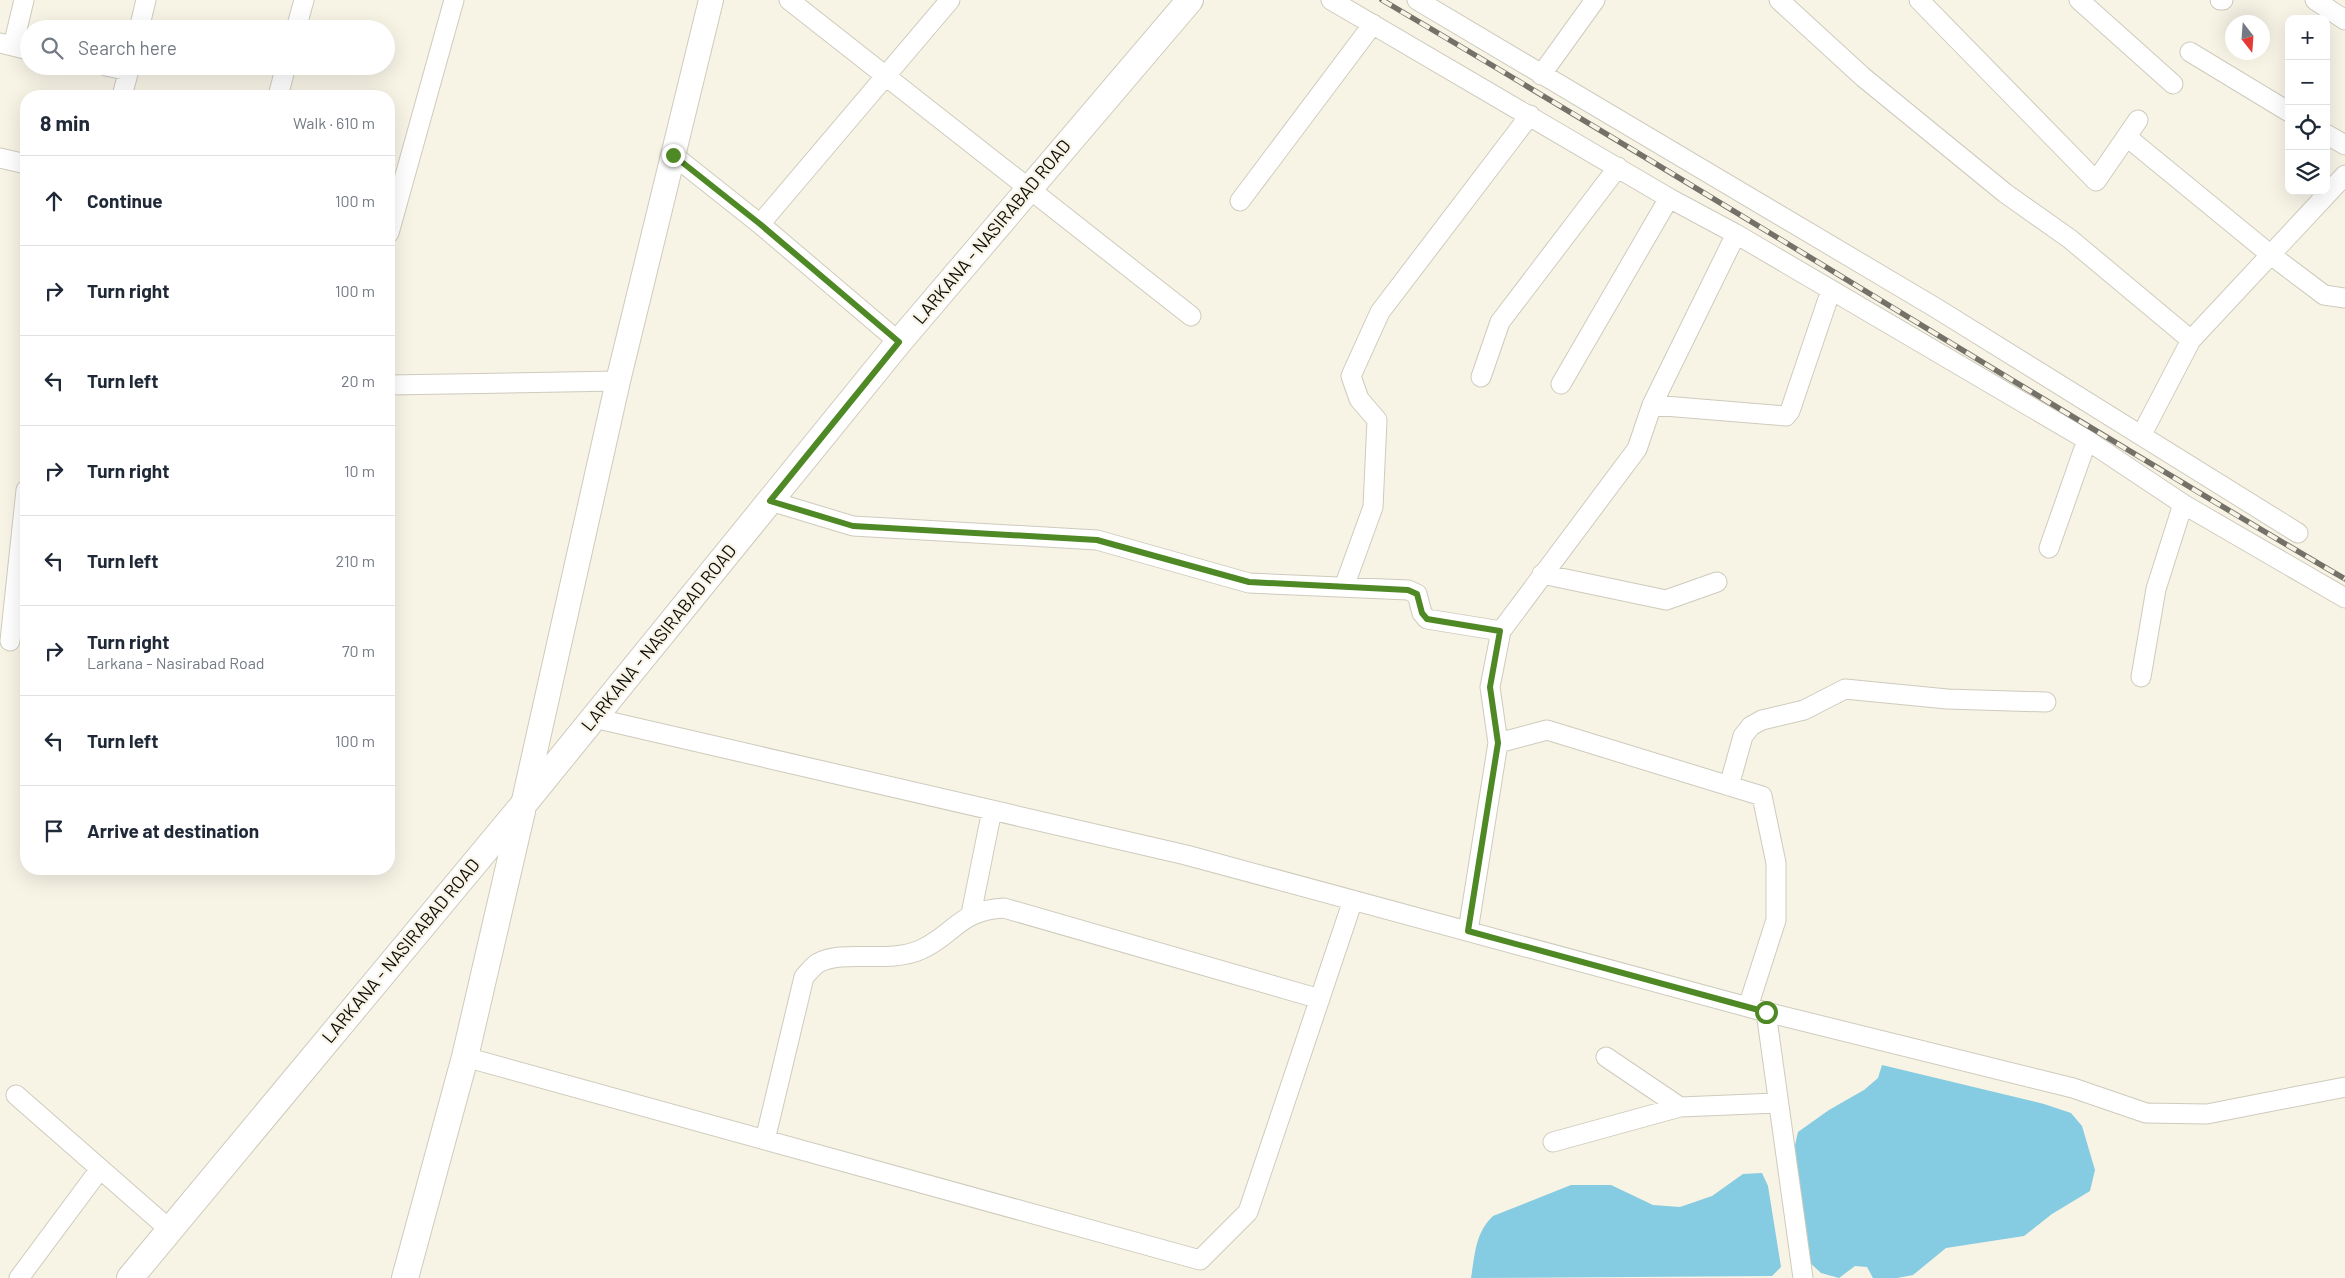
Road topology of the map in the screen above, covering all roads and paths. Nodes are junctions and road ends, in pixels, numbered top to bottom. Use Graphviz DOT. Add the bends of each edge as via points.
graph roads {
  1 [pos="24,0"];
  2 [pos="146,0"];
  3 [pos="304,0"];
  4 [pos="454,0"];
  5 [pos="711,0"];
  6 [pos="789,0"];
  7 [pos="950,0"];
  8 [pos="1190,0"];
  9 [pos="1331,0"];
  10 [pos="1418,0"];
  11 [pos="1595,0"];
  12 [pos="1779,0"];
  13 [pos="1919,0"];
  14 [pos="2079,0"];
  15 [pos="2314,0"];
  16 [pos="141,20"];
  17 [pos="298,20"];
  18 [pos="2345,20"];
  19 [pos="1373,24"];
  20 [pos="14,46"];
  21 [pos="2190,52"];
  22 [pos="128,75"];
  23 [pos="284,75"];
  24 [pos="1541,75"];
  25 [pos="886,76"];
  26 [pos="2173,84"];
  27 [pos="124,90"];
  28 [pos="280,90"];
  29 [pos="2285,110"];
  30 [pos="1530,114"];
  31 [pos="2138,120"];
  32 [pos="2127,137"];
  33 [pos="2330,137"];
  34 [pos="2345,146"];
  35 [pos="673,155"];
  36 [pos="0,158"];
  37 [pos="20,163"];
  38 [pos="1618,167"];
  39 [pos="2345,175"];
  40 [pos="396,180"];
  41 [pos="1029,189"];
  42 [pos="1669,198"];
  43 [pos="1240,201"];
  44 [pos="760,224"];
  45 [pos="1736,234"];
  46 [pos="2271,255"];
  47 [pos="1831,290"];
  48 [pos="2345,298"];
  49 [pos="1191,316"];
  50 [pos="2192,340"];
  51 [pos="899,342"];
  52 [pos="1481,377"];
  53 [pos="618,381"];
  54 [pos="1560,384"];
  55 [pos="395,385"];
  56 [pos="1652,406"];
  57 [pos="2142,434"];
  58 [pos="2087,440"];
  59 [pos="770,501"];
  60 [pos="2183,504"];
  61 [pos="2298,532"];
  62 [pos="20,539"];
  63 [pos="2049,548"];
  64 [pos="1542,574"];
  65 [pos="1717,582"];
  66 [pos="14,586"];
  67 [pos="1344,587"];
  68 [pos="2345,598"];
  69 [pos="1500,631"];
  70 [pos="10,641"];
  71 [pos="2141,677"];
  72 [pos="2046,702"];
  73 [pos="594,718"];
  74 [pos="1498,743"];
  75 [pos="1729,786"];
  76 [pos="523,805"];
  77 [pos="992,810"];
  78 [pos="1353,900"];
  79 [pos="971,914"];
  80 [pos="1468,931"];
  81 [pos="1320,999"];
  82 [pos="1757,1010"];
  83 [pos="465,1057"];
  84 [pos="1606,1057"];
  85 [pos="2345,1087"];
  86 [pos="16,1094"];
  87 [pos="1777,1103"];
  88 [pos="1680,1107"];
  89 [pos="765,1140"];
  90 [pos="1554,1142"];
  91 [pos="100,1169"];
  92 [pos="169,1229"];
  93 [pos="19,1278"];
  94 [pos="130,1278"];
  95 [pos="405,1278"];
  96 [pos="1803,1278"];
  1 -- 20 [label="street"];
  2 -- 16 [label="street"];
  3 -- 17 [label="street"];
  4 -- 40 [label="street"];
  5 -- 35 [label="street"];
  6 -- 25 [label="street"];
  7 -- 25 [label="street"];
  8 -- 41 [label="main road, LARKANA - NASIRABAD ROAD"];
  9 -- 19 [label="street"];
  10 -- 24 [label="street"];
  11 -- 24 [label="street"];
  12 -- 50 [label="street" via="1863,77 2005,193 2070,239"];
  13 -- 32 [label="street" via="2096,181"];
  14 -- 26 [label="street"];
  15 -- 18 [label="street"];
  19 -- 30 [label="street"];
  19 -- 43 [label="street"];
  21 -- 29 [label="street"];
  22 -- 27 [label="street"];
  23 -- 28 [label="street"];
  24 -- 57 [label="street" via="1928,303"];
  25 -- 41 [label="street"];
  25 -- 44 [label="street"];
  30 -- 38 [label="street"];
  30 -- 67 [label="street" via="1380,312 1351,376 1359,399 1377,420 1373,507"];
  31 -- 32 [label="street"];
  32 -- 46 [label="street"];
  33 -- 34 [label="street"];
  35 -- 44 [label="street"];
  35 -- 53 [label="street"];
  36 -- 37 [label="street"];
  38 -- 42 [label="street"];
  38 -- 52 [label="street" via="1500,322"];
  39 -- 46 [label="street"];
  41 -- 49 [label="street"];
  41 -- 51 [label="main road, LARKANA - NASIRABAD ROAD"];
  42 -- 45 [label="street"];
  42 -- 54 [label="street"];
  44 -- 51 [label="street"];
  45 -- 47 [label="street"];
  45 -- 56 [label="street"];
  46 -- 48 [label="street" via="2324,295"];
  46 -- 50 [label="street"];
  47 -- 56 [label="street" via="1786,416"];
  47 -- 58 [label="street"];
  50 -- 57 [label="street"];
  51 -- 59 [label="main road, LARKANA - NASIRABAD ROAD"];
  53 -- 55 [label="street"];
  53 -- 76 [label="street"];
  56 -- 64 [label="street" via="1638,449"];
  57 -- 61 [label="street"];
  58 -- 60 [label="street"];
  58 -- 63 [label="street"];
  59 -- 67 [label="street" via="853,526 1097,540 1249,582"];
  59 -- 73 [label="main road, LARKANA - NASIRABAD ROAD"];
  60 -- 68 [label="street"];
  60 -- 71 [label="street" via="2156,589"];
  62 -- 66 [label="street"];
  64 -- 65 [label="street" via="1666,600"];
  64 -- 69 [label="street"];
  66 -- 70 [label="street"];
  67 -- 69 [label="street" via="1408,590 1417,594 1427,619"];
  69 -- 74 [label="street" via="1490,687"];
  72 -- 75 [label="street" via="1946,699 1845,688 1804,710 1762,720 1751,726 1743,736"];
  73 -- 76 [label="main road, LARKANA - NASIRABAD ROAD"];
  73 -- 77 [label="street"];
  74 -- 75 [label="street" via="1548,730"];
  74 -- 80 [label="street"];
  75 -- 82 [label="street" via="1762,796 1776,863 1776,920"];
  76 -- 83 [label="main road"];
  76 -- 92 [label="main road, LARKANA - NASIRABAD ROAD"];
  77 -- 78 [label="street" via="1186,855"];
  77 -- 79 [label="street"];
  78 -- 80 [label="street"];
  78 -- 81 [label="street"];
  79 -- 81 [label="street" via="987,908 1004,908"];
  79 -- 89 [label="street" via="920,950 886,958 836,958 817,964 804,977"];
  80 -- 82 [label="street"];
  81 -- 89 [label="street" via="1248,1212 1200,1260"];
  82 -- 85 [label="street" via="2073,1088 2146,1113 2207,1114"];
  82 -- 87 [label="street"];
  83 -- 89 [label="street"];
  83 -- 95 [label="main road"];
  84 -- 88 [label="street"];
  86 -- 91 [label="street"];
  87 -- 88 [label="street"];
  87 -- 96 [label="street"];
  88 -- 90 [label="street"];
  91 -- 92 [label="street"];
  91 -- 93 [label="street"];
  92 -- 94 [label="main road, LARKANA - NASIRABAD ROAD"];
}
